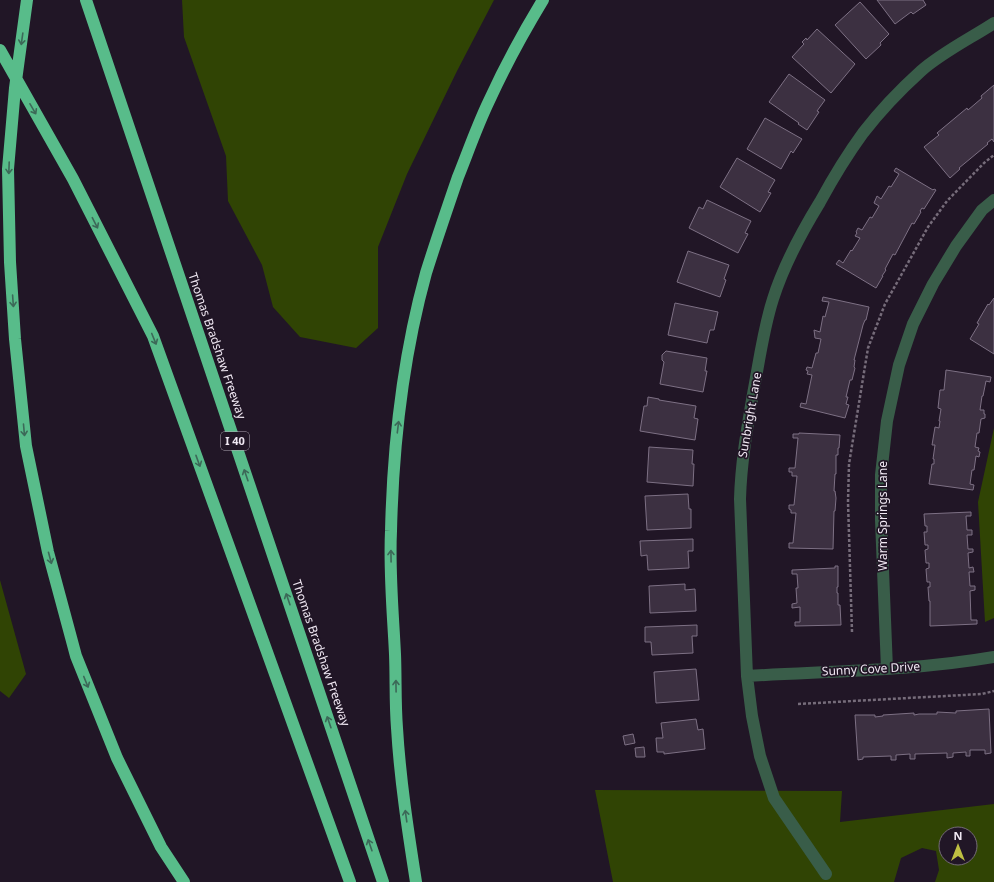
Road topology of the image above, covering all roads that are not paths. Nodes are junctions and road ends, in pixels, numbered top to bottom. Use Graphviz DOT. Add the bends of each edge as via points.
graph roads {
  1 [pos="27,0"];
  2 [pos="86,0"];
  3 [pos="543,0"];
  4 [pos="994,23"];
  5 [pos="0,50"];
  6 [pos="994,200"];
  7 [pos="994,657"];
  8 [pos="886,669"];
  9 [pos="747,676"];
  10 [pos="826,874"];
  11 [pos="184,882"];
  12 [pos="350,882"];
  13 [pos="383,882"];
  14 [pos="416,882"];
  1 -- 11 [label="highway, one-way" via="15,88 8,169 10,262 26,446 48,552 76,656 117,758 161,847"];
  13 -- 2 [label="highway, Thomas Bradshaw Freeway / I 40, one-way"];
  14 -- 3 [label="highway, one-way" via="403,798 397,726 392,598 393,486 403,386 426,274 445,213 488,101"];
  4 -- 9 [label="street, Sunbright Lane" via="922,70 889,102 863,133 841,166 796,241 782,273 765,330 740,471"];
  5 -- 12 [label="highway, one-way" via="73,179 153,336"];
  6 -- 8 [label="street, Warm Springs Lane" via="982,210 933,284 913,324 899,364 887,421 881,475"];
  7 -- 8 [label="street, Sunny Cove Drive" via="963,663"];
  8 -- 9 [label="street, Sunny Cove Drive"];
  9 -- 10 [label="street, Sunbright Lane" via="760,756 774,798"];
}
